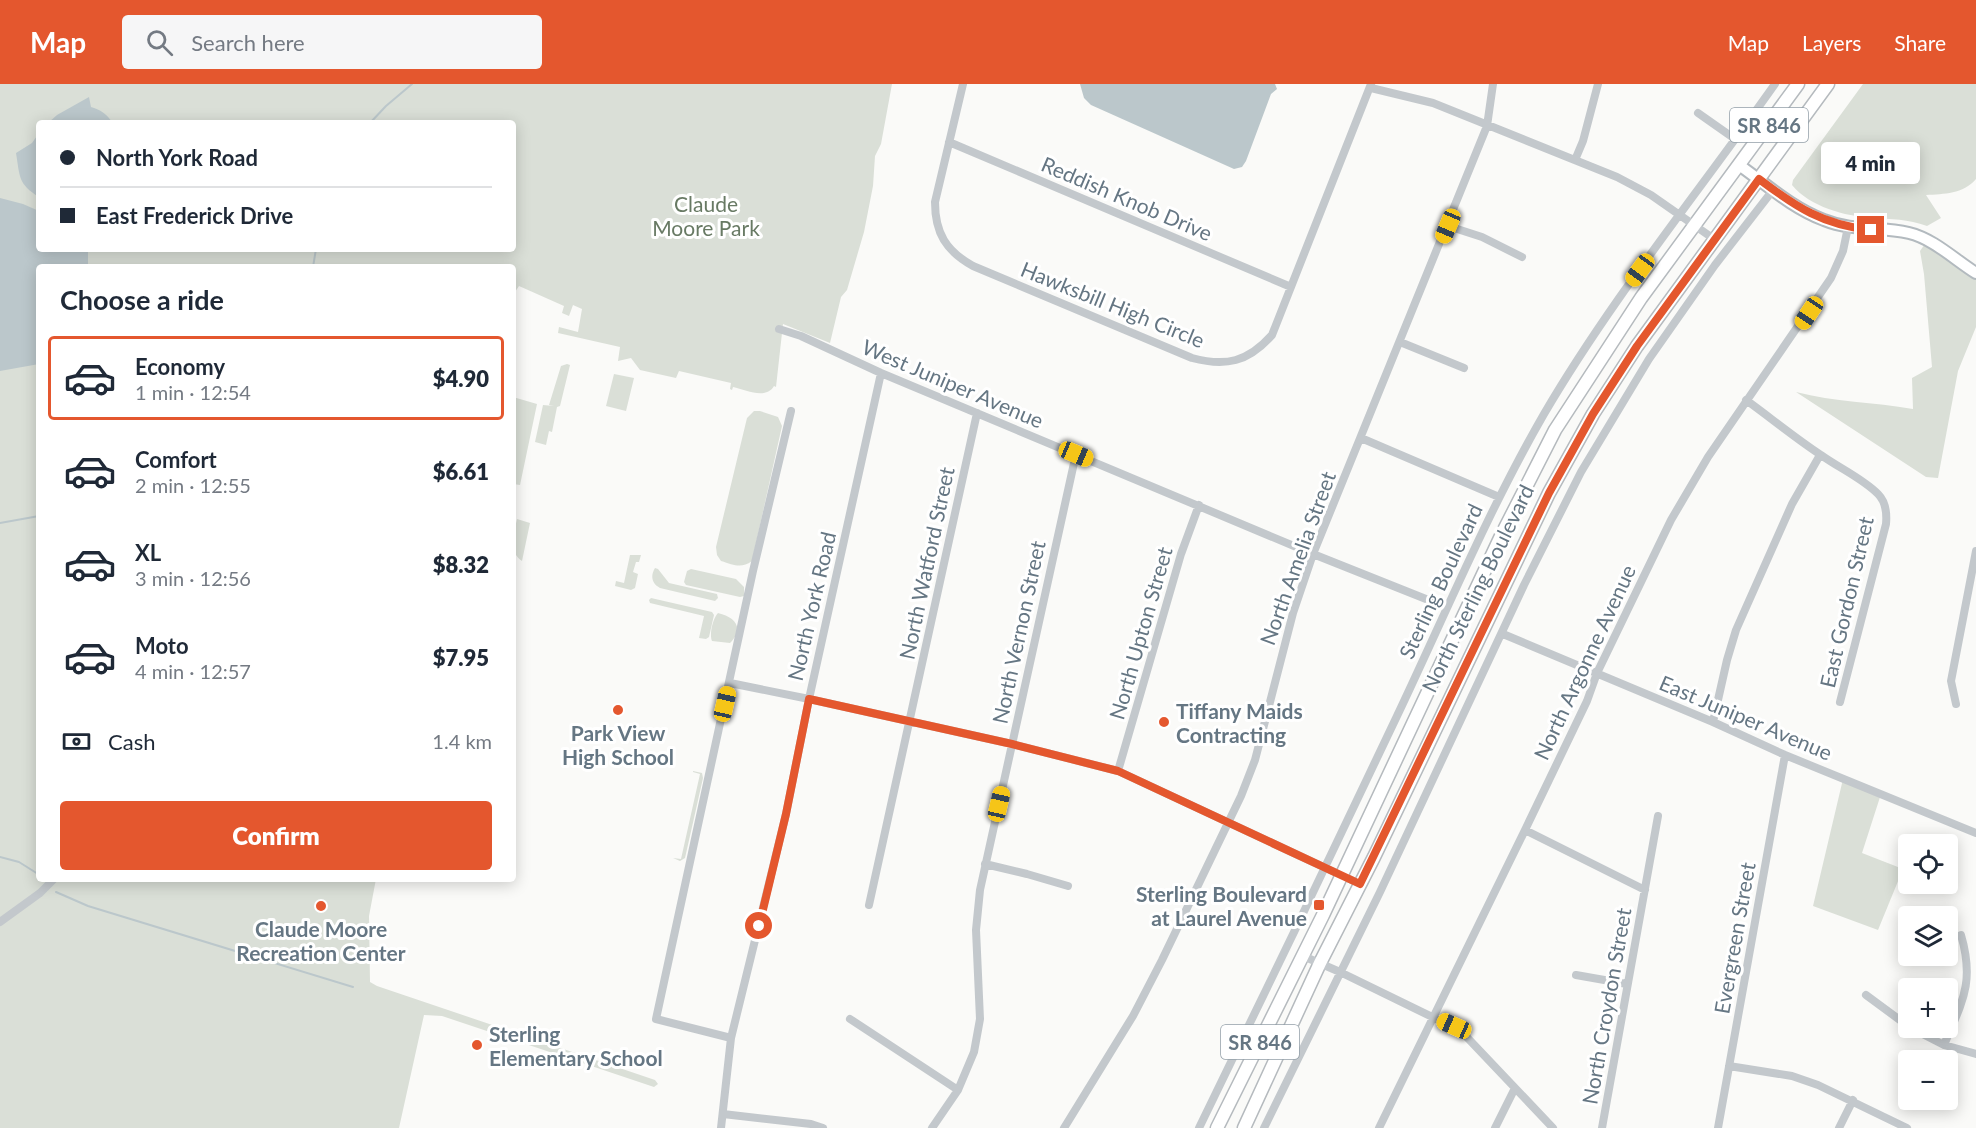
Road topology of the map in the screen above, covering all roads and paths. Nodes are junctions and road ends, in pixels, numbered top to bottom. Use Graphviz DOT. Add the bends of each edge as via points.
graph roads {
  1 [pos="963,84"];
  2 [pos="1493,84"];
  3 [pos="1598,84"];
  4 [pos="1775,84"];
  5 [pos="1798,84"];
  6 [pos="1828,84"];
  7 [pos="1371,86"];
  8 [pos="1698,113"];
  9 [pos="1487,126"];
  10 [pos="1735,139"];
  11 [pos="949,142"];
  12 [pos="1575,160"];
  13 [pos="1739,165"];
  14 [pos="1759,179"];
  15 [pos="1773,190"];
  16 [pos="1679,214"];
  17 [pos="1694,225"];
  18 [pos="1448,226"];
  19 [pos="1848,227"];
  20 [pos="1714,239"];
  21 [pos="1522,257"];
  22 [pos="1976,273"];
  23 [pos="1292,287"];
  24 [pos="779,329"];
  25 [pos="1400,342"];
  26 [pos="1464,368"];
  27 [pos="881,373"];
  28 [pos="1746,400"];
  29 [pos="791,411"];
  30 [pos="977,413"];
  31 [pos="1361,438"];
  32 [pos="1076,454"];
  33 [pos="1820,455"];
  34 [pos="1500,497"];
  35 [pos="1199,505"];
  36 [pos="1976,551"];
  37 [pos="1313,554"];
  38 [pos="1446,607"];
  39 [pos="1503,633"];
  40 [pos="1597,673"];
  41 [pos="730,683"];
  42 [pos="809,699"];
  43 [pos="1840,702"];
  44 [pos="1956,704"];
  45 [pos="911,721"];
  46 [pos="1713,722"];
  47 [pos="1012,744"];
  48 [pos="1785,755"];
  49 [pos="1118,771"];
  50 [pos="1658,816"];
  51 [pos="1229,822"];
  52 [pos="1525,830"];
  53 [pos="1976,833"];
  54 [pos="985,864"];
  55 [pos="1325,867"];
  56 [pos="1342,876"];
  57 [pos="51,882"];
  58 [pos="1360,884"];
  59 [pos="1068,886"];
  60 [pos="1645,890"];
  61 [pos="870,905"];
  62 [pos="0,922"];
  63 [pos="1961,935"];
  64 [pos="1303,956"];
  65 [pos="1320,963"];
  66 [pos="1340,972"];
  67 [pos="1576,975"];
  68 [pos="1627,984"];
  69 [pos="1866,995"];
  70 [pos="1433,1017"];
  71 [pos="850,1019"];
  72 [pos="1898,1019"];
  73 [pos="731,1038"];
  74 [pos="1930,1038"];
  75 [pos="1944,1045"];
  76 [pos="1976,1054"];
  77 [pos="1729,1066"];
  78 [pos="1515,1088"];
  79 [pos="958,1090"];
  80 [pos="1852,1101"];
  81 [pos="723,1114"];
  82 [pos="721,1128"];
  83 [pos="823,1128"];
  84 [pos="932,1128"];
  85 [pos="1064,1128"];
  86 [pos="1198,1128"];
  87 [pos="1217,1128"];
  88 [pos="1244,1128"];
  89 [pos="1264,1128"];
  90 [pos="1379,1128"];
  91 [pos="1495,1128"];
  92 [pos="1553,1128"];
  93 [pos="1602,1128"];
  94 [pos="1718,1128"];
  95 [pos="1839,1128"];
  96 [pos="1907,1128"];
  1 -- 11 [label="street, Hawksbill High Circle"];
  2 -- 9 [label="street, North Amelia Street"];
  3 -- 12 [label="street"];
  4 -- 10 [label="street, Sterling Boulevard"];
  5 -- 13 [label="main road, North Sterling Boulevard / SR 846"];
  6 -- 14 [label="main road, North Sterling Boulevard / SR 846"];
  7 -- 9 [label="street" via="1433,103"];
  7 -- 23 [label="street, Hawksbill High Circle"];
  8 -- 10 [label="street"];
  9 -- 12 [label="street"];
  9 -- 18 [label="street, North Amelia Street"];
  10 -- 16 [label="street, Sterling Boulevard"];
  11 -- 23 [label="street, Reddish Knob Drive"];
  11 -- 23 [label="street, Hawksbill High Circle" via="935,215 944,242 952,251 984,270 1192,358 1226,362 1244,358 1260,348 1272,335"];
  12 -- 16 [label="street" via="1633,185"];
  13 -- 14 [label="street"];
  13 -- 17 [label="main road, North Sterling Boulevard / SR 846"];
  14 -- 15 [label="street"];
  14 -- 20 [label="main road, North Sterling Boulevard / SR 846"];
  15 -- 19 [label="street" via="1824,220"];
  15 -- 39 [label="street" via="1708,274 1611,420 1561,508"];
  16 -- 17 [label="street"];
  16 -- 34 [label="street, Sterling Boulevard" via="1567,375"];
  17 -- 20 [label="street"];
  17 -- 56 [label="main road, North Sterling Boulevard / SR 846" via="1616,335 1550,440"];
  18 -- 21 [label="street"];
  18 -- 25 [label="street, North Amelia Street"];
  19 -- 22 [label="street" via="1912,234"];
  19 -- 28 [label="street, North Argonne Avenue" via="1831,278"];
  20 -- 58 [label="main road, North Sterling Boulevard / SR 846" via="1637,346 1570,454"];
  24 -- 27 [label="street, West Juniper Avenue"];
  25 -- 26 [label="street"];
  25 -- 31 [label="street, North Amelia Street"];
  27 -- 30 [label="street, West Juniper Avenue"];
  27 -- 42 [label="street, North York Road"];
  28 -- 33 [label="street, East Gordon Street"];
  28 -- 40 [label="street, North Argonne Avenue" via="1683,499"];
  29 -- 41 [label="street"];
  30 -- 32 [label="street, West Juniper Avenue"];
  30 -- 45 [label="street, North Watford Street"];
  31 -- 34 [label="street"];
  31 -- 37 [label="street, North Amelia Street"];
  32 -- 35 [label="street, West Juniper Avenue"];
  32 -- 47 [label="street, North Vernon Street"];
  33 -- 43 [label="street, East Gordon Street" via="1879,495 1887,512"];
  33 -- 46 [label="street" via="1792,504 1736,630"];
  34 -- 38 [label="street, Sterling Boulevard"];
  35 -- 37 [label="street, West Juniper Avenue"];
  35 -- 49 [label="street, North Upton Street" via="1174,576"];
  36 -- 44 [label="street" via="1951,681"];
  37 -- 38 [label="street, West Juniper Avenue"];
  37 -- 51 [label="street, North Amelia Street" via="1293,613 1255,760"];
  38 -- 55 [label="street, Sterling Boulevard"];
  39 -- 40 [label="street, East Juniper Avenue"];
  39 -- 66 [label="street"];
  40 -- 46 [label="street, East Juniper Avenue"];
  40 -- 52 [label="street, North Argonne Avenue"];
  41 -- 42 [label="street"];
  41 -- 73 [label="street" via="656,1019"];
  42 -- 45 [label="street"];
  42 -- 73 [label="street, North York Road" via="786,814"];
  45 -- 47 [label="street"];
  45 -- 61 [label="street, North Watford Street"];
  46 -- 48 [label="street, East Juniper Avenue"];
  47 -- 49 [label="street"];
  47 -- 54 [label="street, North Vernon Street"];
  48 -- 53 [label="street, East Juniper Avenue"];
  48 -- 77 [label="street, Evergreen Street"];
  49 -- 51 [label="street"];
  50 -- 60 [label="street, North Croydon Street"];
  51 -- 55 [label="street"];
  51 -- 85 [label="street, North Amelia Street" via="1133,1016"];
  52 -- 60 [label="street"];
  52 -- 70 [label="street, North Argonne Avenue"];
  54 -- 59 [label="street"];
  54 -- 79 [label="street, North Vernon Street" via="976,930 980,1019 974,1052"];
  55 -- 56 [label="street"];
  55 -- 86 [label="street, Sterling Boulevard"];
  56 -- 58 [label="street"];
  56 -- 64 [label="main road, North Sterling Boulevard / SR 846"];
  57 -- 62 [label="street"];
  58 -- 65 [label="main road, North Sterling Boulevard / SR 846"];
  60 -- 68 [label="street, North Croydon Street"];
  63 -- 75 [label="street" via="1968,978 1963,1001"];
  64 -- 65 [label="street"];
  64 -- 87 [label="main road, North Sterling Boulevard / SR 846"];
  65 -- 66 [label="street"];
  65 -- 88 [label="main road, North Sterling Boulevard / SR 846"];
  66 -- 70 [label="street"];
  66 -- 89 [label="street"];
  67 -- 68 [label="street"];
  68 -- 93 [label="street, North Croydon Street"];
  69 -- 72 [label="street"];
  70 -- 78 [label="street" via="1461,1032"];
  70 -- 90 [label="street, North Argonne Avenue"];
  71 -- 79 [label="street"];
  73 -- 81 [label="street, North York Road"];
  74 -- 75 [label="street"];
  75 -- 76 [label="street"];
  77 -- 80 [label="street" via="1792,1076"];
  77 -- 94 [label="street, Evergreen Street"];
  78 -- 91 [label="street"];
  78 -- 92 [label="street"];
  79 -- 84 [label="street, North Vernon Street"];
  80 -- 95 [label="street"];
  80 -- 96 [label="street"];
  81 -- 82 [label="street, North York Road"];
  81 -- 83 [label="street"];
}
